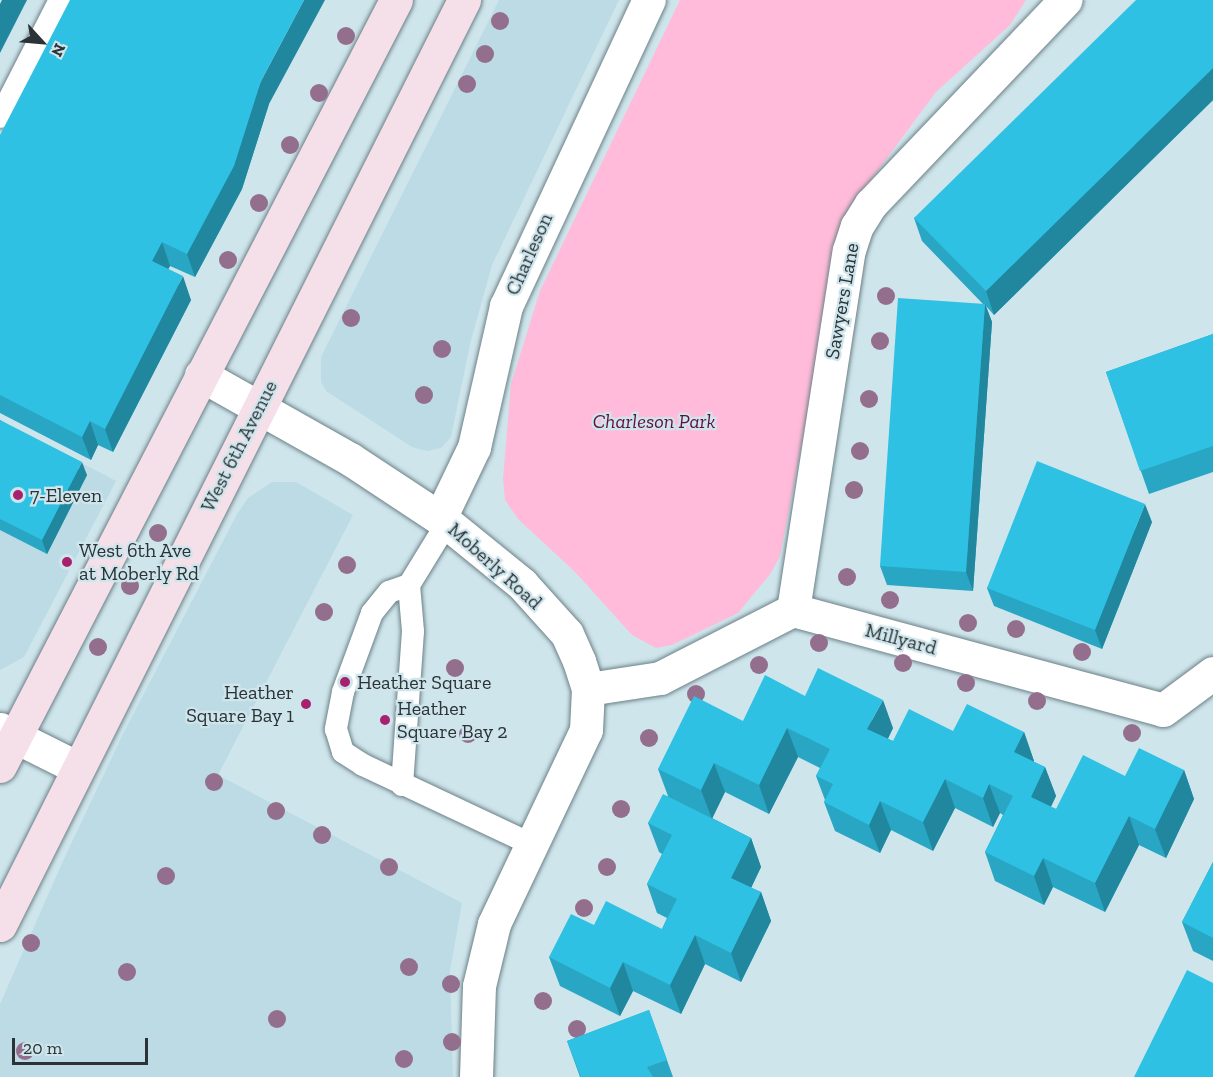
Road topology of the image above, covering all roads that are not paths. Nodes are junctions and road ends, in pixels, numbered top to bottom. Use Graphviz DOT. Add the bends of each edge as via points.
graph roads {
  1 [pos="60,0"];
  2 [pos="396,0"];
  3 [pos="464,0"];
  4 [pos="649,0"];
  5 [pos="1065,0"];
  6 [pos="0,117"];
  7 [pos="201,375"];
  8 [pos="259,406"];
  9 [pos="444,521"];
  10 [pos="409,585"];
  11 [pos="793,610"];
  12 [pos="1213,673"];
  13 [pos="588,689"];
  14 [pos="8,733"];
  15 [pos="0,766"];
  16 [pos="76,767"];
  17 [pos="402,785"];
  18 [pos="531,844"];
  19 [pos="0,926"];
  20 [pos="476,1077"];
  1 -- 6 [label="lane"];
  2 -- 7 [label="main road"];
  3 -- 8 [label="main road, West 6th Avenue"];
  4 -- 9 [label="street, Charleson" via="506,306 474,447"];
  5 -- 11 [label="street, Sawyers Lane" via="871,204 856,226 849,250"];
  7 -- 8 [label="street, Moberly Road"];
  7 -- 14 [label="main road"];
  8 -- 9 [label="street, Moberly Road" via="350,459"];
  8 -- 16 [label="main road, West 6th Avenue"];
  9 -- 10 [label="lane"];
  9 -- 13 [label="street, Moberly Road" via="522,585 567,634"];
  10 -- 17 [label="lane" via="413,631"];
  10 -- 17 [label="lane" via="389,592 372,613 343,692 336,729 344,752"];
  11 -- 12 [label="street, Millyard" via="1163,710"];
  11 -- 13 [label="street" via="660,678"];
  13 -- 18 [label="street, Moberly Road" via="589,709 581,747"];
  14 -- 15 [label="main road"];
  14 -- 16 [label="street"];
  16 -- 19 [label="main road, West 6th Avenue"];
  17 -- 18 [label="lane"];
  18 -- 20 [label="street, Moberly Road" via="494,924 485,954 475,1029"];
}
